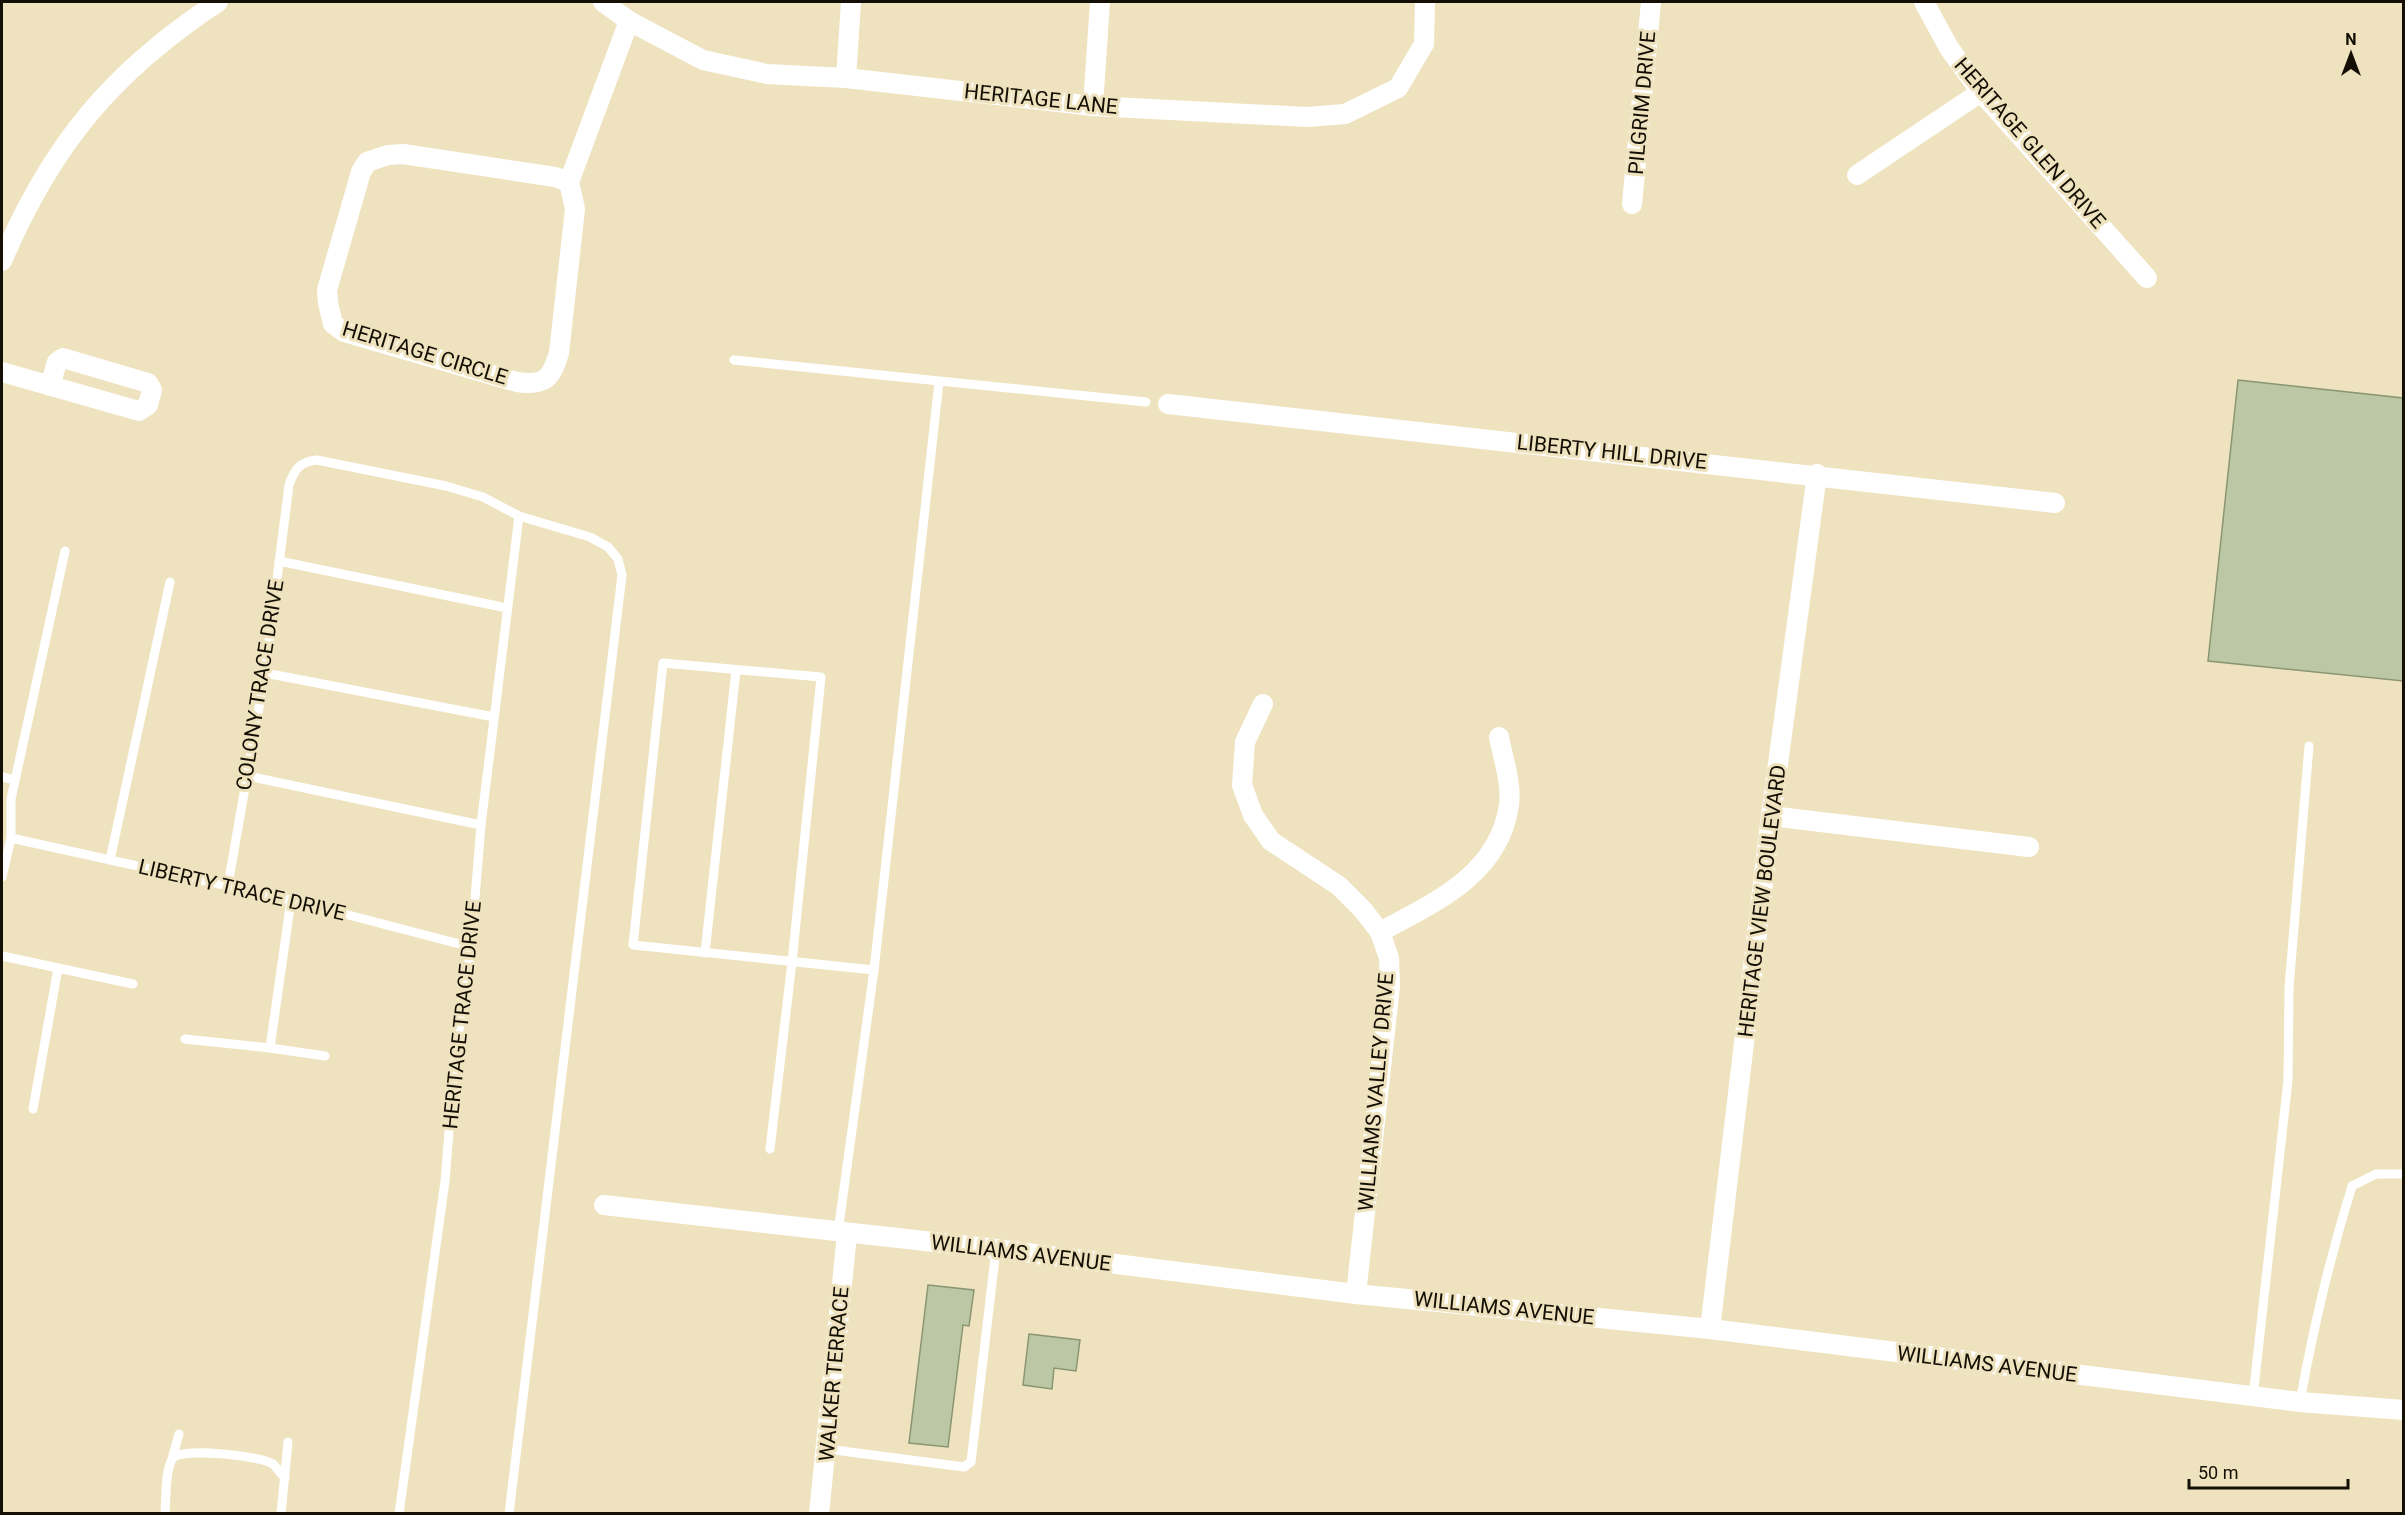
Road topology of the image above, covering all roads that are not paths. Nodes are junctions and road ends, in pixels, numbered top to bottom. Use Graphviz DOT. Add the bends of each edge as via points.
graph roads {
  1 [pos="218,2"];
  2 [pos="603,2"];
  3 [pos="851,2"];
  4 [pos="1100,2"];
  5 [pos="1425,2"];
  6 [pos="1651,2"];
  7 [pos="1924,2"];
  8 [pos="629,21"];
  9 [pos="846,78"];
  10 [pos="1981,92"];
  11 [pos="1093,106"];
  12 [pos="1857,175"];
  13 [pos="569,182"];
  14 [pos="1632,204"];
  15 [pos="2,261"];
  16 [pos="2147,278"];
  17 [pos="734,360"];
  18 [pos="2,372"];
  19 [pos="939,382"];
  20 [pos="50,386"];
  21 [pos="1146,402"];
  22 [pos="1168,404"];
  23 [pos="1817,474"];
  24 [pos="2055,502"];
  25 [pos="519,516"];
  26 [pos="65,551"];
  27 [pos="279,561"];
  28 [pos="170,582"];
  29 [pos="507,608"];
  30 [pos="736,670"];
  31 [pos="265,673"];
  32 [pos="1263,704"];
  33 [pos="494,717"];
  34 [pos="1498,737"];
  35 [pos="2309,746"];
  36 [pos="247,776"];
  37 [pos="2,777"];
  38 [pos="15,780"];
  39 [pos="1771,816"];
  40 [pos="481,825"];
  41 [pos="11,838"];
  42 [pos="2029,847"];
  43 [pos="110,860"];
  44 [pos="2,877"];
  45 [pos="228,885"];
  46 [pos="291,900"];
  47 [pos="1380,932"];
  48 [pos="471,947"];
  49 [pos="705,953"];
  50 [pos="2,956"];
  51 [pos="792,962"];
  52 [pos="58,968"];
  53 [pos="874,970"];
  54 [pos="133,984"];
  55 [pos="185,1039"];
  56 [pos="270,1048"];
  57 [pos="325,1056"];
  58 [pos="33,1109"];
  59 [pos="770,1149"];
  60 [pos="2403,1174"];
  61 [pos="604,1205"];
  62 [pos="842,1233"];
  63 [pos="996,1249"];
  64 [pos="1356,1294"];
  65 [pos="1710,1329"];
  66 [pos="2253,1397"];
  67 [pos="2300,1402"];
  68 [pos="2403,1410"];
  69 [pos="179,1434"];
  70 [pos="288,1442"];
  71 [pos="827,1449"];
  72 [pos="172,1459"];
  73 [pos="285,1478"];
  74 [pos="165,1514"];
  75 [pos="281,1514"];
  76 [pos="399,1514"];
  77 [pos="508,1514"];
  78 [pos="819,1514"];
  1 -- 15 [label="street" via="129,69 96,103 34,192"];
  2 -- 8 [label="street, HERITAGE LANE"];
  3 -- 9 [label="street"];
  4 -- 11 [label="street"];
  5 -- 11 [label="street, HERITAGE LANE" via="1424,44 1398,88 1345,114 1307,117"];
  6 -- 14 [label="street, PILGRIM DRIVE"];
  7 -- 10 [label="street, HERITAGE GLEN DRIVE" via="1949,48"];
  8 -- 9 [label="street, HERITAGE LANE" via="703,60 767,74"];
  8 -- 13 [label="street, HERITAGE CIRCLE"];
  9 -- 11 [label="street, HERITAGE LANE"];
  10 -- 12 [label="street"];
  10 -- 16 [label="street, HERITAGE GLEN DRIVE"];
  13 -- 13 [label="street, HERITAGE CIRCLE" via="574,209 559,352 545,381 517,382 345,332 333,324 327,290 367,162 403,154"];
  17 -- 19 [label="lane"];
  18 -- 20 [label="street"];
  19 -- 21 [label="lane"];
  19 -- 53 [label="lane"];
  20 -- 20 [label="street" via="139,411 148,405 152,390 148,383 63,358 57,362"];
  22 -- 23 [label="street, LIBERTY HILL DRIVE"];
  23 -- 24 [label="street, LIBERTY HILL DRIVE"];
  23 -- 39 [label="street, HERITAGE VIEW BOULEVARD"];
  25 -- 27 [label="lane, COLONY TRACE DRIVE" via="483,497 446,486 317,460 304,461 295,470 290,484"];
  25 -- 29 [label="lane, HERITAGE TRACE DRIVE"];
  25 -- 77 [label="lane" via="590,537 609,547 618,559 622,575"];
  26 -- 38 [label="lane"];
  27 -- 29 [label="lane"];
  27 -- 31 [label="lane, COLONY TRACE DRIVE"];
  28 -- 43 [label="lane"];
  29 -- 33 [label="lane, HERITAGE TRACE DRIVE"];
  30 -- 49 [label="lane"];
  30 -- 49 [label="lane" via="663,663 633,945"];
  30 -- 51 [label="lane" via="821,677"];
  31 -- 33 [label="lane"];
  31 -- 36 [label="lane, COLONY TRACE DRIVE"];
  32 -- 47 [label="street, WILLIAMS VALLEY DRIVE" via="1245,742 1242,785 1253,815 1271,841 1339,886"];
  33 -- 40 [label="lane, HERITAGE TRACE DRIVE"];
  34 -- 47 [label="street" via="1509,804 1498,841 1479,870 1440,899"];
  35 -- 66 [label="lane" via="2289,988 2288,1080"];
  36 -- 40 [label="lane"];
  36 -- 45 [label="lane, COLONY TRACE DRIVE"];
  37 -- 38 [label="lane"];
  38 -- 41 [label="lane"];
  39 -- 42 [label="street"];
  39 -- 65 [label="street, HERITAGE VIEW BOULEVARD"];
  40 -- 48 [label="lane, HERITAGE TRACE DRIVE"];
  41 -- 43 [label="lane, LIBERTY TRACE DRIVE"];
  41 -- 44 [label="lane"];
  43 -- 45 [label="lane, LIBERTY TRACE DRIVE"];
  45 -- 46 [label="lane, LIBERTY TRACE DRIVE"];
  46 -- 48 [label="lane, LIBERTY TRACE DRIVE"];
  46 -- 56 [label="lane"];
  47 -- 64 [label="street, WILLIAMS VALLEY DRIVE" via="1389,958 1390,986"];
  48 -- 76 [label="lane, HERITAGE TRACE DRIVE" via="455,1058 445,1181"];
  49 -- 51 [label="lane"];
  50 -- 52 [label="lane"];
  51 -- 53 [label="lane"];
  51 -- 59 [label="lane"];
  52 -- 54 [label="lane"];
  52 -- 58 [label="lane"];
  53 -- 62 [label="lane"];
  55 -- 56 [label="lane"];
  56 -- 57 [label="lane"];
  60 -- 67 [label="lane" via="2376,1174 2352,1186 2315,1322"];
  61 -- 62 [label="street, WILLIAMS AVENUE"];
  62 -- 63 [label="street, WILLIAMS AVENUE"];
  62 -- 71 [label="street, WALKER TERRACE"];
  63 -- 64 [label="street, WILLIAMS AVENUE"];
  63 -- 71 [label="lane" via="970,1462 964,1467"];
  64 -- 65 [label="street, WILLIAMS AVENUE"];
  65 -- 66 [label="street, WILLIAMS AVENUE"];
  66 -- 67 [label="street, WILLIAMS AVENUE"];
  67 -- 68 [label="street, WILLIAMS AVENUE"];
  69 -- 72 [label="lane"];
  70 -- 73 [label="lane"];
  71 -- 78 [label="street, WALKER TERRACE"];
  72 -- 73 [label="lane" via="180,1453 199,1452 242,1457 272,1463"];
  72 -- 74 [label="lane"];
  73 -- 75 [label="lane"];
}
